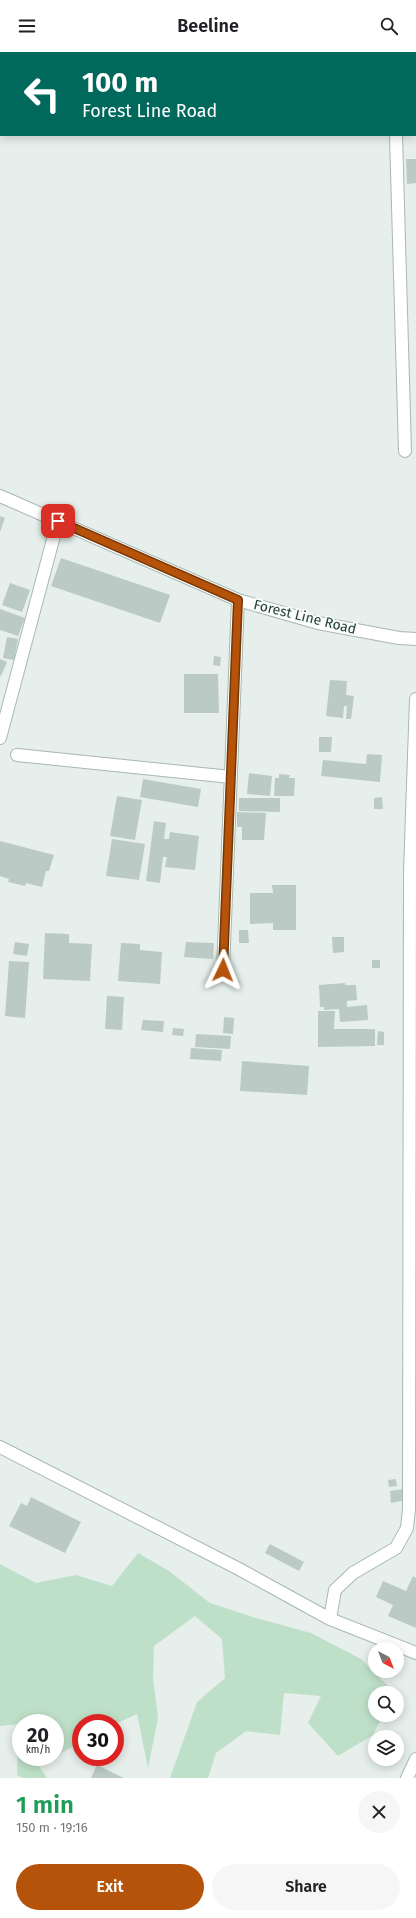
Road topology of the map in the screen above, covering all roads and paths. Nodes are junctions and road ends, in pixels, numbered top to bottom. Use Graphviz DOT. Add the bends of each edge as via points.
graph roads {
  1 [pos="396,136"];
  2 [pos="405,451"];
  3 [pos="0,496"];
  4 [pos="58,521"];
  5 [pos="238,600"];
  6 [pos="416,639"];
  7 [pos="416,699"];
  8 [pos="0,738"];
  9 [pos="17,755"];
  10 [pos="231,777"];
  11 [pos="223,970"];
  12 [pos="0,1447"];
  13 [pos="330,1619"];
  14 [pos="416,1653"];
  15 [pos="416,1759"];
  16 [pos="407,1778"];
  1 -- 2 [label="street"];
  3 -- 4 [label="street, Forest Line Road"];
  4 -- 5 [label="street, Forest Line Road"];
  4 -- 8 [label="street"];
  5 -- 6 [label="street, Forest Line Road" via="318,623"];
  5 -- 10 [label="street"];
  7 -- 13 [label="street" via="410,871 409,1509 407,1528 396,1548 353,1573 334,1590"];
  9 -- 10 [label="street"];
  10 -- 11 [label="street"];
  12 -- 13 [label="street"];
  13 -- 14 [label="street"];
  15 -- 16 [label="street"];
}
